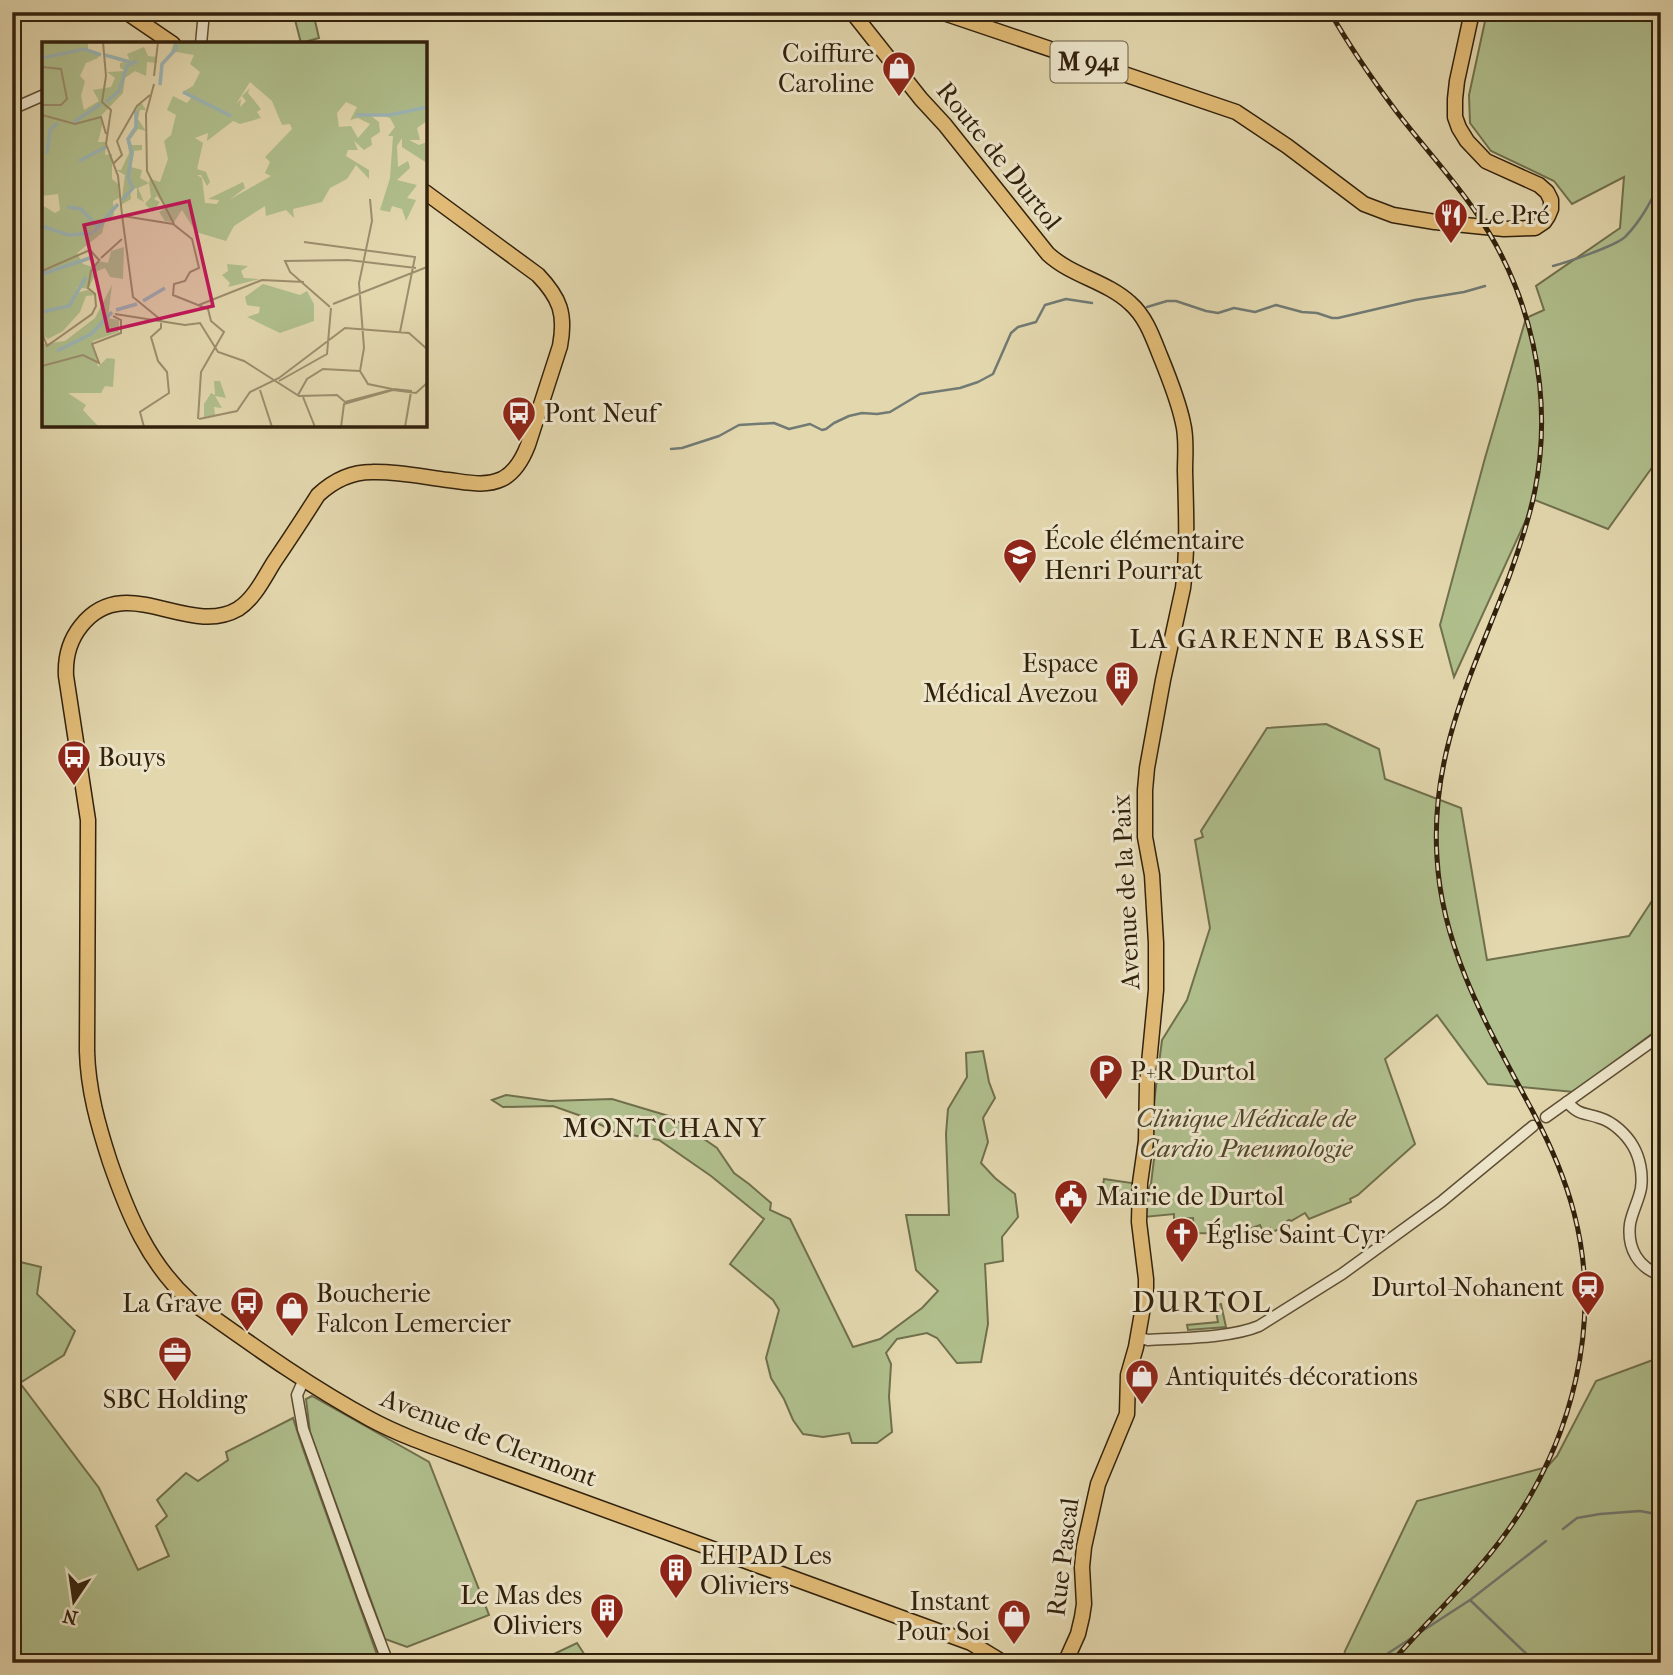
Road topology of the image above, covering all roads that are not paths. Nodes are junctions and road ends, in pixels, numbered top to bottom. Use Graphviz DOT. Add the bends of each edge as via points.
graph roads {
  1 [pos="126,12"];
  2 [pos="204,12"];
  3 [pos="852,12"];
  4 [pos="942,12"];
  5 [pos="1465,12"];
  6 [pos="1472,12"];
  7 [pos="170,42"];
  8 [pos="201,42"];
  9 [pos="42,96"];
  10 [pos="12,109"];
  11 [pos="427,193"];
  12 [pos="1504,229"];
  13 [pos="1131,303"];
  14 [pos="1661,1034"];
  15 [pos="1567,1101"];
  16 [pos="1546,1116"];
  17 [pos="1533,1126"];
  18 [pos="1661,1275"];
  19 [pos="1147,1284"];
  20 [pos="1137,1337"];
  21 [pos="304,1379"];
  22 [pos="1079,1634"];
  23 [pos="388,1663"];
  24 [pos="1004,1663"];
  25 [pos="1065,1663"];
  26 [pos="1077,1663"];
  1 -- 7 [label="main road"];
  2 -- 8 [label="street"];
  3 -- 13 [label="main road, Route de Durtol" via="1044,250 1063,266"];
  4 -- 12 [label="main road, M 941" via="1236,112 1364,204 1393,215"];
  5 -- 12 [label="main road, M 941" via="1447,99 1451,129 1458,144 1482,166 1538,188 1546,200 1547,209 1539,220"];
  6 -- 12 [label="main road, M 941" via="1457,81 1455,117 1459,128 1486,160 1539,185 1551,201 1548,216 1535,228"];
  9 -- 10 [label="street"];
  11 -- 21 [label="main road, Avenue de Clermont" via="538,275 557,300 562,320 560,346 525,453 516,467 509,475 481,484 372,472 337,481 318,495 254,594 237,609 223,615 200,615 118,603 89,617 73,636 66,666 88,820 86,1051 94,1112 134,1226 176,1289"];
  13 -- 19 [label="main road, Avenue de la Paix" via="1153,338 1182,419 1187,529 1183,588 1144,790 1156,979 1140,1183 1139,1222"];
  14 -- 15 [label="street"];
  15 -- 16 [label="street"];
  15 -- 18 [label="street" via="1578,1112 1614,1125 1634,1148 1641,1186 1630,1238 1636,1256 1648,1270"];
  17 -- 20 [label="street" via="1457,1190 1342,1274 1259,1326 1244,1332 1148,1340"];
  19 -- 20 [label="main road, Rue Pascal"];
  20 -- 22 [label="main road, Rue Pascal" via="1127,1378 1127,1414 1098,1484 1085,1541"];
  21 -- 23 [label="street" via="297,1395 303,1429"];
  21 -- 24 [label="main road, Avenue de Clermont" via="405,1435 971,1643"];
  22 -- 25 [label="main road, Rue Pascal"];
  22 -- 26 [label="main road, Rue Pascal"];
}
